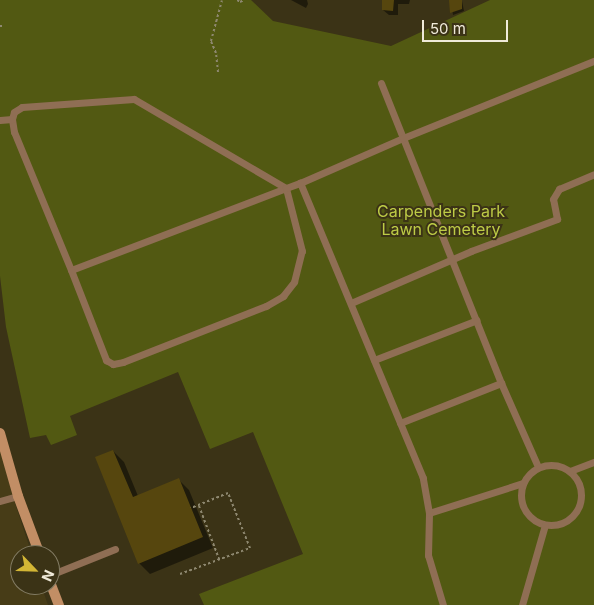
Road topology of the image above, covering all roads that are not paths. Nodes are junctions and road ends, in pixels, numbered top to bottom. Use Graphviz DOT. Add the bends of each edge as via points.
graph roads {
  1 [pos="594,61"];
  2 [pos="381,84"];
  3 [pos="12,119"];
  4 [pos="0,120"];
  5 [pos="403,138"];
  6 [pos="594,174"];
  7 [pos="300,183"];
  8 [pos="286,188"];
  9 [pos="452,262"];
  10 [pos="71,270"];
  11 [pos="350,303"];
  12 [pos="477,320"];
  13 [pos="374,360"];
  14 [pos="501,383"];
  15 [pos="400,423"];
  16 [pos="0,433"];
  17 [pos="594,462"];
  18 [pos="538,468"];
  19 [pos="570,471"];
  20 [pos="524,483"];
  21 [pos="18,496"];
  22 [pos="0,501"];
  23 [pos="429,513"];
  24 [pos="545,525"];
  25 [pos="36,545"];
  26 [pos="115,550"];
  27 [pos="60,571"];
  28 [pos="443,605"];
  29 [pos="522,605"];
  1 -- 5 [label="lane"];
  2 -- 5 [label="lane"];
  3 -- 4 [label="lane"];
  3 -- 8 [label="lane" via="14,112 22,107 134,99"];
  3 -- 10 [label="lane" via="14,132"];
  5 -- 7 [label="lane"];
  5 -- 9 [label="lane"];
  6 -- 9 [label="lane" via="559,189 553,199 557,219 471,251"];
  7 -- 8 [label="lane"];
  7 -- 11 [label="lane"];
  8 -- 10 [label="lane"];
  8 -- 10 [label="lane" via="302,250 294,282 283,296 266,306 123,362 113,364 106,360"];
  9 -- 11 [label="lane"];
  9 -- 12 [label="lane"];
  11 -- 13 [label="lane"];
  12 -- 13 [label="lane"];
  12 -- 14 [label="lane"];
  13 -- 15 [label="lane"];
  14 -- 15 [label="lane"];
  14 -- 18 [label="lane"];
  15 -- 23 [label="lane" via="423,478"];
  16 -- 21 [label="main road"];
  17 -- 19 [label="lane"];
  18 -- 19 [label="lane" via="555,465"];
  18 -- 20 [label="lane"];
  19 -- 24 [label="lane" via="580,484 582,500 575,515 561,524"];
  20 -- 23 [label="lane"];
  20 -- 24 [label="lane" via="521,496 524,509 533,520"];
  21 -- 22 [label="lane"];
  21 -- 25 [label="main road"];
  23 -- 28 [label="lane" via="428,555"];
  24 -- 29 [label="lane"];
  26 -- 27 [label="lane"];
}
